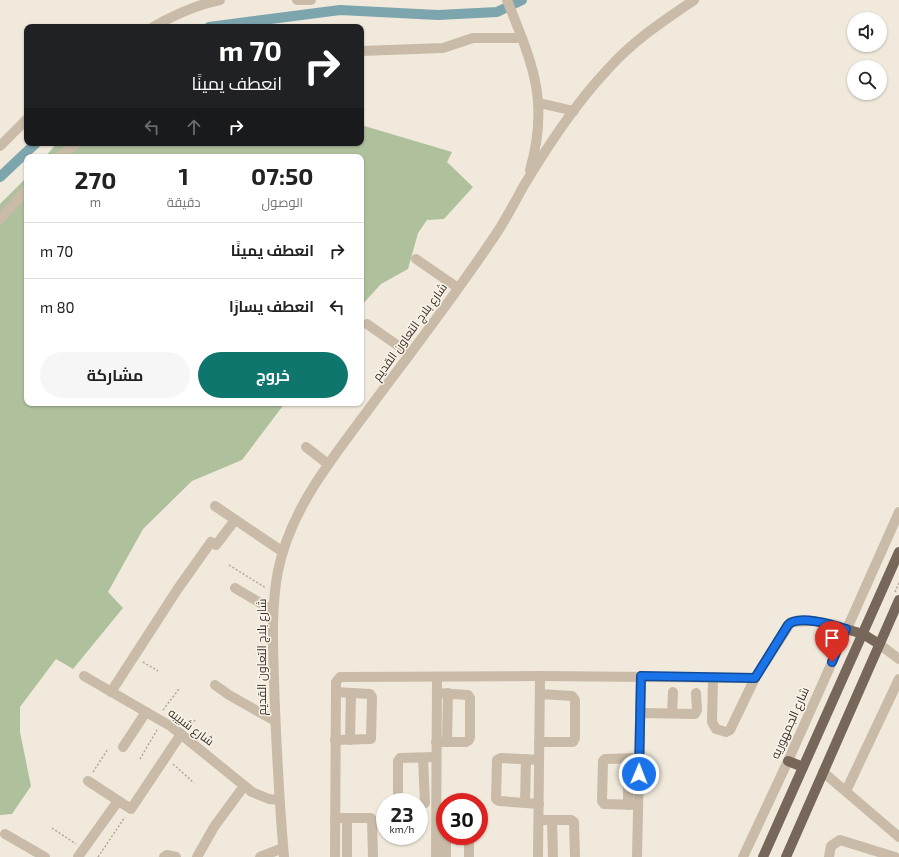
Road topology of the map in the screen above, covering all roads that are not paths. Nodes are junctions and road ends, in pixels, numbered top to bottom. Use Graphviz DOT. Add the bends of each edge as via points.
graph roads {
  1 [pos="220,0"];
  2 [pos="297,0"];
  3 [pos="311,0"];
  4 [pos="507,0"];
  5 [pos="694,0"];
  6 [pos="158,24"];
  7 [pos="521,34"];
  8 [pos="364,51"];
  9 [pos="539,103"];
  10 [pos="574,110"];
  11 [pos="24,122"];
  12 [pos="0,146"];
  13 [pos="73,146"];
  14 [pos="63,154"];
  15 [pos="524,186"];
  16 [pos="24,191"];
  17 [pos="0,219"];
  18 [pos="416,259"];
  19 [pos="458,288"];
  20 [pos="368,324"];
  21 [pos="410,354"];
  22 [pos="306,447"];
  23 [pos="328,464"];
  24 [pos="215,506"];
  25 [pos="899,512"];
  26 [pos="235,520"];
  27 [pos="283,552"];
  28 [pos="899,552"];
  29 [pos="235,588"];
  30 [pos="899,600"];
  31 [pos="272,610"];
  32 [pos="846,629"];
  33 [pos="863,634"];
  34 [pos="879,644"];
  35 [pos="899,659"];
  36 [pos="84,676"];
  37 [pos="540,676"];
  38 [pos="641,676"];
  39 [pos="437,677"];
  40 [pos="713,678"];
  41 [pos="755,678"];
  42 [pos="899,679"];
  43 [pos="215,685"];
  44 [pos="111,692"];
  45 [pos="336,692"];
  46 [pos="673,692"];
  47 [pos="351,693"];
  48 [pos="437,693"];
  49 [pos="448,693"];
  50 [pos="696,693"];
  51 [pos="540,694"];
  52 [pos="146,712"];
  53 [pos="641,713"];
  54 [pos="672,713"];
  55 [pos="275,721"];
  56 [pos="182,734"];
  57 [pos="335,740"];
  58 [pos="350,740"];
  59 [pos="436,742"];
  60 [pos="447,742"];
  61 [pos="539,742"];
  62 [pos="123,748"];
  63 [pos="423,758"];
  64 [pos="436,758"];
  65 [pos="639,758"];
  66 [pos="526,759"];
  67 [pos="628,759"];
  68 [pos="539,760"];
  69 [pos="788,761"];
  70 [pos="803,767"];
  71 [pos="823,772"];
  72 [pos="88,780"];
  73 [pos="244,786"];
  74 [pos="846,792"];
  75 [pos="398,793"];
  76 [pos="422,793"];
  77 [pos="436,793"];
  78 [pos="279,800"];
  79 [pos="118,801"];
  80 [pos="428,803"];
  81 [pos="436,803"];
  82 [pos="525,803"];
  83 [pos="539,804"];
  84 [pos="633,805"];
  85 [pos="335,818"];
  86 [pos="347,818"];
  87 [pos="539,820"];
  88 [pos="552,820"];
  89 [pos="5,834"];
  90 [pos="899,837"];
  91 [pos="437,845"];
  92 [pos="446,845"];
  93 [pos="469,845"];
  94 [pos="81,853"];
  95 [pos="283,853"];
  96 [pos="45,857"];
  97 [pos="164,857"];
  98 [pos="176,857"];
  99 [pos="197,857"];
  100 [pos="260,857"];
  101 [pos="335,857"];
  102 [pos="347,857"];
  103 [pos="373,857"];
  104 [pos="436,857"];
  105 [pos="446,857"];
  106 [pos="469,857"];
  107 [pos="538,857"];
  108 [pos="553,857"];
  109 [pos="575,857"];
  110 [pos="637,857"];
  111 [pos="743,857"];
  112 [pos="763,857"];
  113 [pos="786,857"];
  114 [pos="829,857"];
  115 [pos="895,857"];
  1 -- 6 [label="street" via="178,13"];
  2 -- 3 [label="street"];
  4 -- 7 [label="street"];
  5 -- 10 [label="street, شارع بلاج التعاون القديم" via="661,22 624,52"];
  7 -- 8 [label="street" via="473,38 443,48"];
  7 -- 9 [label="street" via="536,81"];
  9 -- 10 [label="street"];
  9 -- 15 [label="street" via="535,152"];
  10 -- 15 [label="street, شارع بلاج التعاون القديم"];
  11 -- 12 [label="street"];
  13 -- 14 [label="street"];
  15 -- 19 [label="street, شارع بلاج التعاون القديم" via="498,230"];
  16 -- 17 [label="street"];
  18 -- 19 [label="street"];
  19 -- 21 [label="street, شارع بلاج التعاون القديم"];
  20 -- 21 [label="street"];
  21 -- 23 [label="street, شارع بلاج التعاون القديم"];
  22 -- 23 [label="street"];
  23 -- 27 [label="street, شارع بلاج التعاون القديم" via="302,506"];
  24 -- 26 [label="street"];
  25 -- 32 [label="street, شارع الجمهوريه"];
  26 -- 27 [label="street"];
  26 -- 44 [label="street" via="216,545 211,542"];
  27 -- 31 [label="street, شارع بلاج التعاون القديم"];
  28 -- 33 [label="main road"];
  29 -- 31 [label="street"];
  30 -- 34 [label="main road"];
  31 -- 55 [label="street, شارع بلاج التعاون القديم"];
  32 -- 33 [label="main road"];
  32 -- 41 [label="street" via="814,621 791,622"];
  32 -- 69 [label="street, شارع الجمهوريه"];
  33 -- 34 [label="main road"];
  33 -- 70 [label="main road"];
  34 -- 35 [label="street"];
  34 -- 71 [label="main road"];
  36 -- 44 [label="street, شارع شبيبه"];
  37 -- 38 [label="street"];
  37 -- 39 [label="street"];
  37 -- 51 [label="street"];
  38 -- 40 [label="street"];
  38 -- 53 [label="street"];
  39 -- 45 [label="street" via="340,677 336,682"];
  39 -- 48 [label="street"];
  40 -- 41 [label="street"];
  40 -- 41 [label="street" via="712,722 716,729 726,732 730,730"];
  42 -- 74 [label="street"];
  43 -- 55 [label="street"];
  44 -- 52 [label="street, شارع شبيبه"];
  45 -- 47 [label="street"];
  45 -- 57 [label="street"];
  46 -- 54 [label="street"];
  47 -- 58 [label="street"];
  47 -- 58 [label="street" via="371,695 371,737"];
  48 -- 49 [label="street"];
  48 -- 59 [label="street"];
  49 -- 60 [label="street"];
  49 -- 60 [label="street" via="464,694 470,698 470,740"];
  50 -- 54 [label="street" via="696,712"];
  51 -- 61 [label="street"];
  51 -- 61 [label="street" via="572,696 575,700 575,738 573,742"];
  52 -- 56 [label="street, شارع شبيبه"];
  52 -- 62 [label="street"];
  53 -- 54 [label="street"];
  53 -- 65 [label="street"];
  55 -- 78 [label="street, شارع بلاج التعاون القديم"];
  56 -- 73 [label="street, شارع شبيبه"];
  56 -- 79 [label="street" via="131,809"];
  57 -- 58 [label="street"];
  57 -- 85 [label="street"];
  59 -- 60 [label="street"];
  59 -- 64 [label="street"];
  61 -- 68 [label="street"];
  63 -- 64 [label="street"];
  63 -- 75 [label="street" via="400,758"];
  63 -- 76 [label="street"];
  64 -- 77 [label="street"];
  65 -- 67 [label="street"];
  65 -- 84 [label="street"];
  66 -- 68 [label="street"];
  66 -- 82 [label="street"];
  66 -- 82 [label="street" via="500,758 496,762 497,800"];
  67 -- 84 [label="street"];
  67 -- 84 [label="street" via="603,761 602,801 604,804"];
  68 -- 83 [label="street"];
  69 -- 70 [label="main road"];
  69 -- 111 [label="street, شارع الجمهوريه"];
  70 -- 112 [label="main road"];
  71 -- 74 [label="street"];
  71 -- 113 [label="main road"];
  72 -- 79 [label="street"];
  73 -- 78 [label="street, شارع شبيبه" via="260,797"];
  73 -- 99 [label="street" via="214,827"];
  74 -- 90 [label="street"];
  78 -- 95 [label="street, شارع بلاج التعاون القديم"];
  79 -- 94 [label="street"];
  80 -- 81 [label="street"];
  82 -- 83 [label="street"];
  83 -- 87 [label="street"];
  84 -- 110 [label="street"];
  85 -- 86 [label="street"];
  85 -- 101 [label="street"];
  86 -- 102 [label="street"];
  86 -- 103 [label="street" via="372,820"];
  87 -- 88 [label="street"];
  87 -- 107 [label="street"];
  88 -- 108 [label="street"];
  88 -- 109 [label="street" via="574,822"];
  89 -- 96 [label="street"];
  91 -- 104 [label="street"];
  92 -- 105 [label="street"];
  93 -- 106 [label="street"];
  95 -- 100 [label="street"];
  97 -- 98 [label="street"];
  114 -- 115 [label="street" via="831,846 840,840"];
}
